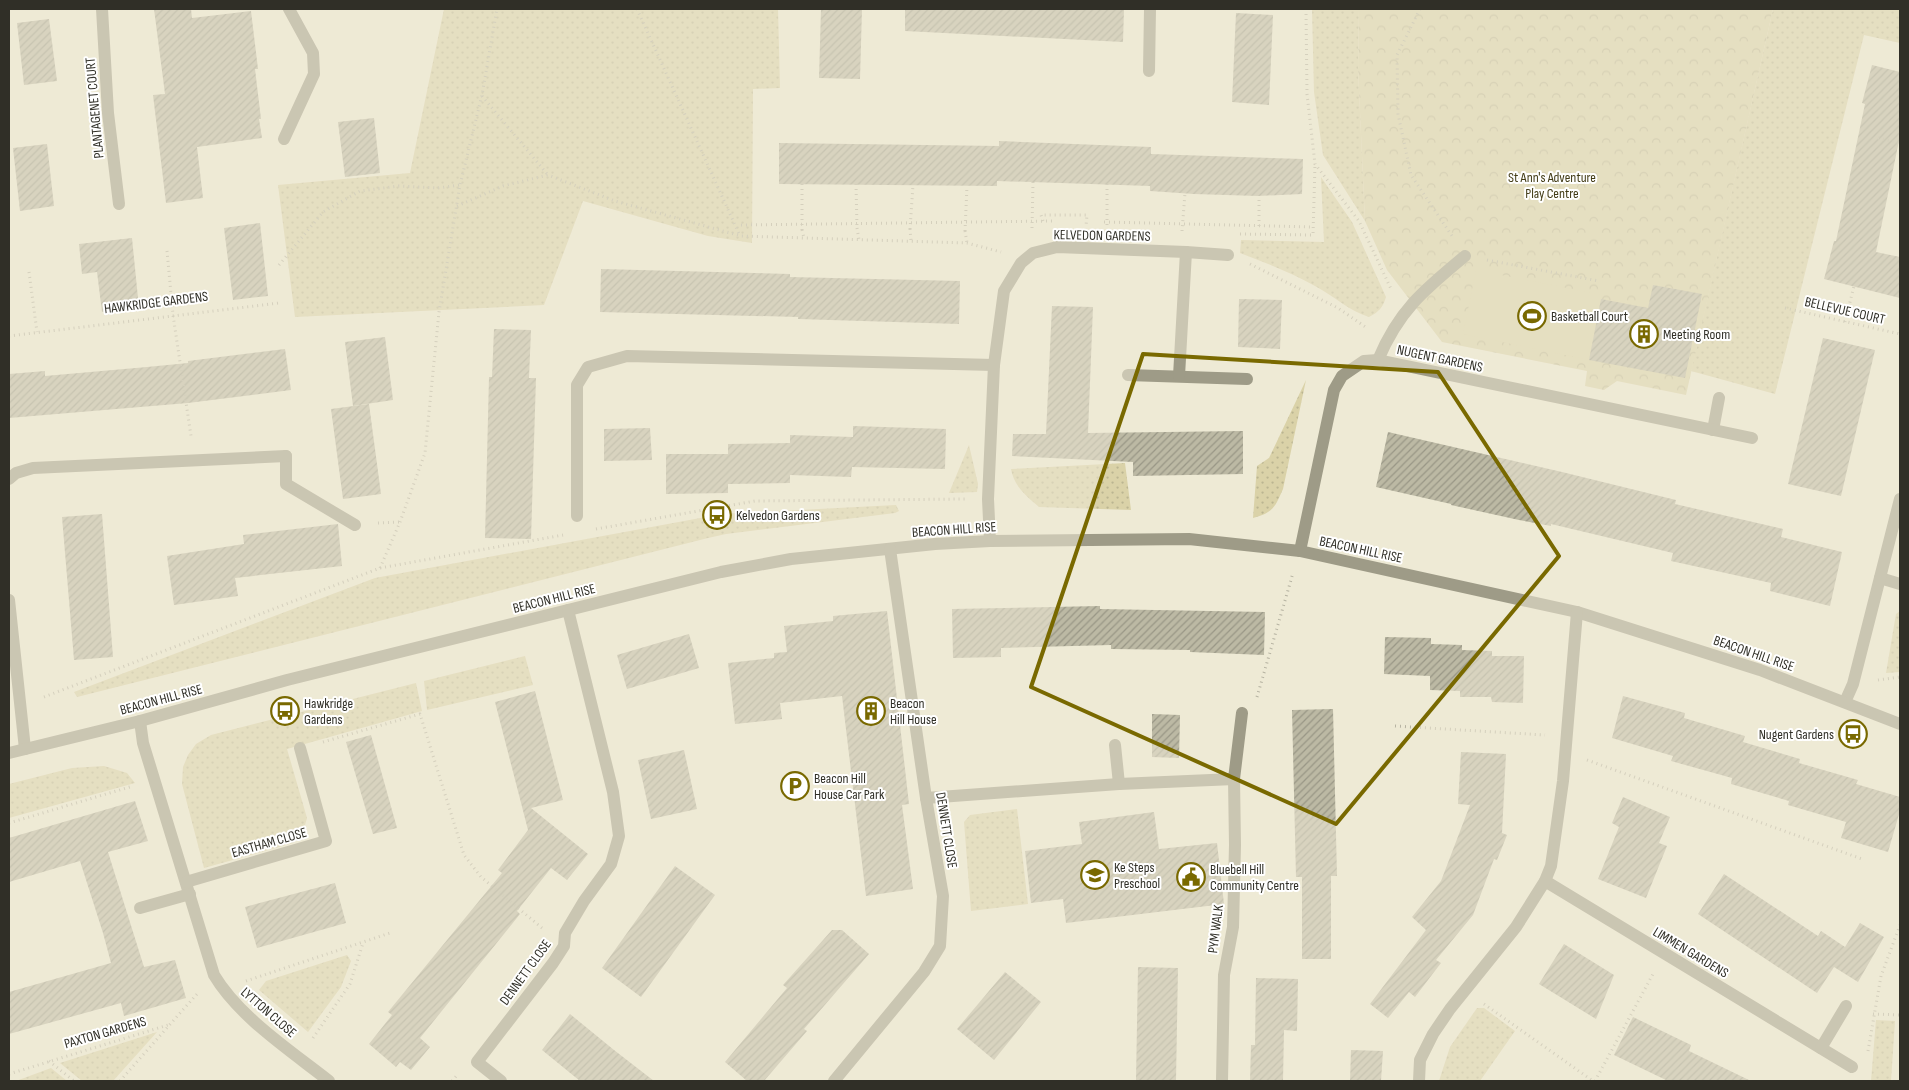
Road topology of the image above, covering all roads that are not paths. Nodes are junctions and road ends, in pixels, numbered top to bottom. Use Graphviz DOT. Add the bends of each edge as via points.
graph roads {
  1 [pos="102,9"];
  2 [pos="289,9"];
  3 [pos="1150,9"];
  4 [pos="1149,71"];
  5 [pos="284,140"];
  6 [pos="118,204"];
  7 [pos="1186,252"];
  8 [pos="1228,255"];
  9 [pos="1465,256"];
  10 [pos="1378,360"];
  11 [pos="994,365"];
  12 [pos="1128,376"];
  13 [pos="1178,376"];
  14 [pos="1247,379"];
  15 [pos="1719,398"];
  16 [pos="1713,430"];
  17 [pos="1752,438"];
  18 [pos="9,479"];
  19 [pos="1900,499"];
  20 [pos="577,516"];
  21 [pos="355,525"];
  22 [pos="990,541"];
  23 [pos="890,549"];
  24 [pos="1300,551"];
  25 [pos="1880,578"];
  26 [pos="1900,584"];
  27 [pos="9,600"];
  28 [pos="568,610"];
  29 [pos="1577,612"];
  30 [pos="1846,702"];
  31 [pos="1242,713"];
  32 [pos="140,721"];
  33 [pos="1900,724"];
  34 [pos="1115,745"];
  35 [pos="300,748"];
  36 [pos="24,749"];
  37 [pos="9,753"];
  38 [pos="1234,779"];
  39 [pos="1119,784"];
  40 [pos="926,798"];
  41 [pos="1546,881"];
  42 [pos="188,888"];
  43 [pos="140,908"];
  44 [pos="1846,1006"];
  45 [pos="1821,1048"];
  46 [pos="1852,1067"];
  47 [pos="329,1081"];
  48 [pos="501,1081"];
  49 [pos="834,1081"];
  50 [pos="1222,1081"];
  51 [pos="1419,1081"];
  1 -- 6 [label="street, PLANTAGENET COURT"];
  2 -- 5 [label="street" via="313,53 314,74"];
  3 -- 4 [label="street"];
  7 -- 8 [label="street, KELVEDON GARDENS"];
  7 -- 11 [label="street, KELVEDON GARDENS" via="1057,247 1033,253 1022,263 1004,291"];
  7 -- 13 [label="street"];
  9 -- 10 [label="street" via="1427,288 1403,314 1386,340"];
  10 -- 16 [label="street, NUGENT GARDENS"];
  10 -- 24 [label="street, NUGENT GARDENS" via="1364,361 1342,376 1334,390"];
  11 -- 20 [label="street" via="627,356 588,367 577,385"];
  11 -- 22 [label="street, KELVEDON GARDENS" via="988,499"];
  12 -- 13 [label="street"];
  13 -- 14 [label="street"];
  15 -- 16 [label="street"];
  16 -- 17 [label="street, NUGENT GARDENS"];
  18 -- 21 [label="street" via="16,473 33,468 286,456 286,484"];
  19 -- 25 [label="street"];
  22 -- 23 [label="street, BEACON HILL RISE"];
  22 -- 24 [label="street, BEACON HILL RISE" via="1189,539"];
  23 -- 28 [label="street, BEACON HILL RISE" via="791,559 721,572"];
  23 -- 40 [label="street, DENNETT CLOSE"];
  24 -- 29 [label="street, BEACON HILL RISE"];
  25 -- 26 [label="street"];
  25 -- 30 [label="street"];
  27 -- 36 [label="street"];
  28 -- 32 [label="street, BEACON HILL RISE" via="287,680"];
  28 -- 48 [label="street, DENNETT CLOSE" via="613,792 619,836 611,864 565,933 564,946 477,1062"];
  29 -- 30 [label="street, BEACON HILL RISE" via="1752,667"];
  29 -- 41 [label="street" via="1568,736 1554,849"];
  30 -- 33 [label="street, BEACON HILL RISE"];
  31 -- 38 [label="street, PYM WALK"];
  32 -- 36 [label="street, BEACON HILL RISE"];
  32 -- 42 [label="street, LYTTON CLOSE" via="143,743"];
  34 -- 39 [label="street"];
  35 -- 42 [label="street, EASTHAM CLOSE" via="326,841"];
  36 -- 37 [label="street, BEACON HILL RISE"];
  38 -- 39 [label="street"];
  38 -- 50 [label="street, PYM WALK" via="1233,927 1224,975"];
  39 -- 40 [label="street"];
  40 -- 49 [label="street, DENNETT CLOSE" via="943,896 940,946 924,972"];
  41 -- 45 [label="street, LIMMEN GARDENS"];
  41 -- 51 [label="street" via="1516,927 1433,1034 1420,1060"];
  42 -- 43 [label="street"];
  42 -- 47 [label="street, LYTTON CLOSE" via="214,976 222,988 246,1014"];
  44 -- 45 [label="street"];
  45 -- 46 [label="street, LIMMEN GARDENS"];
}
